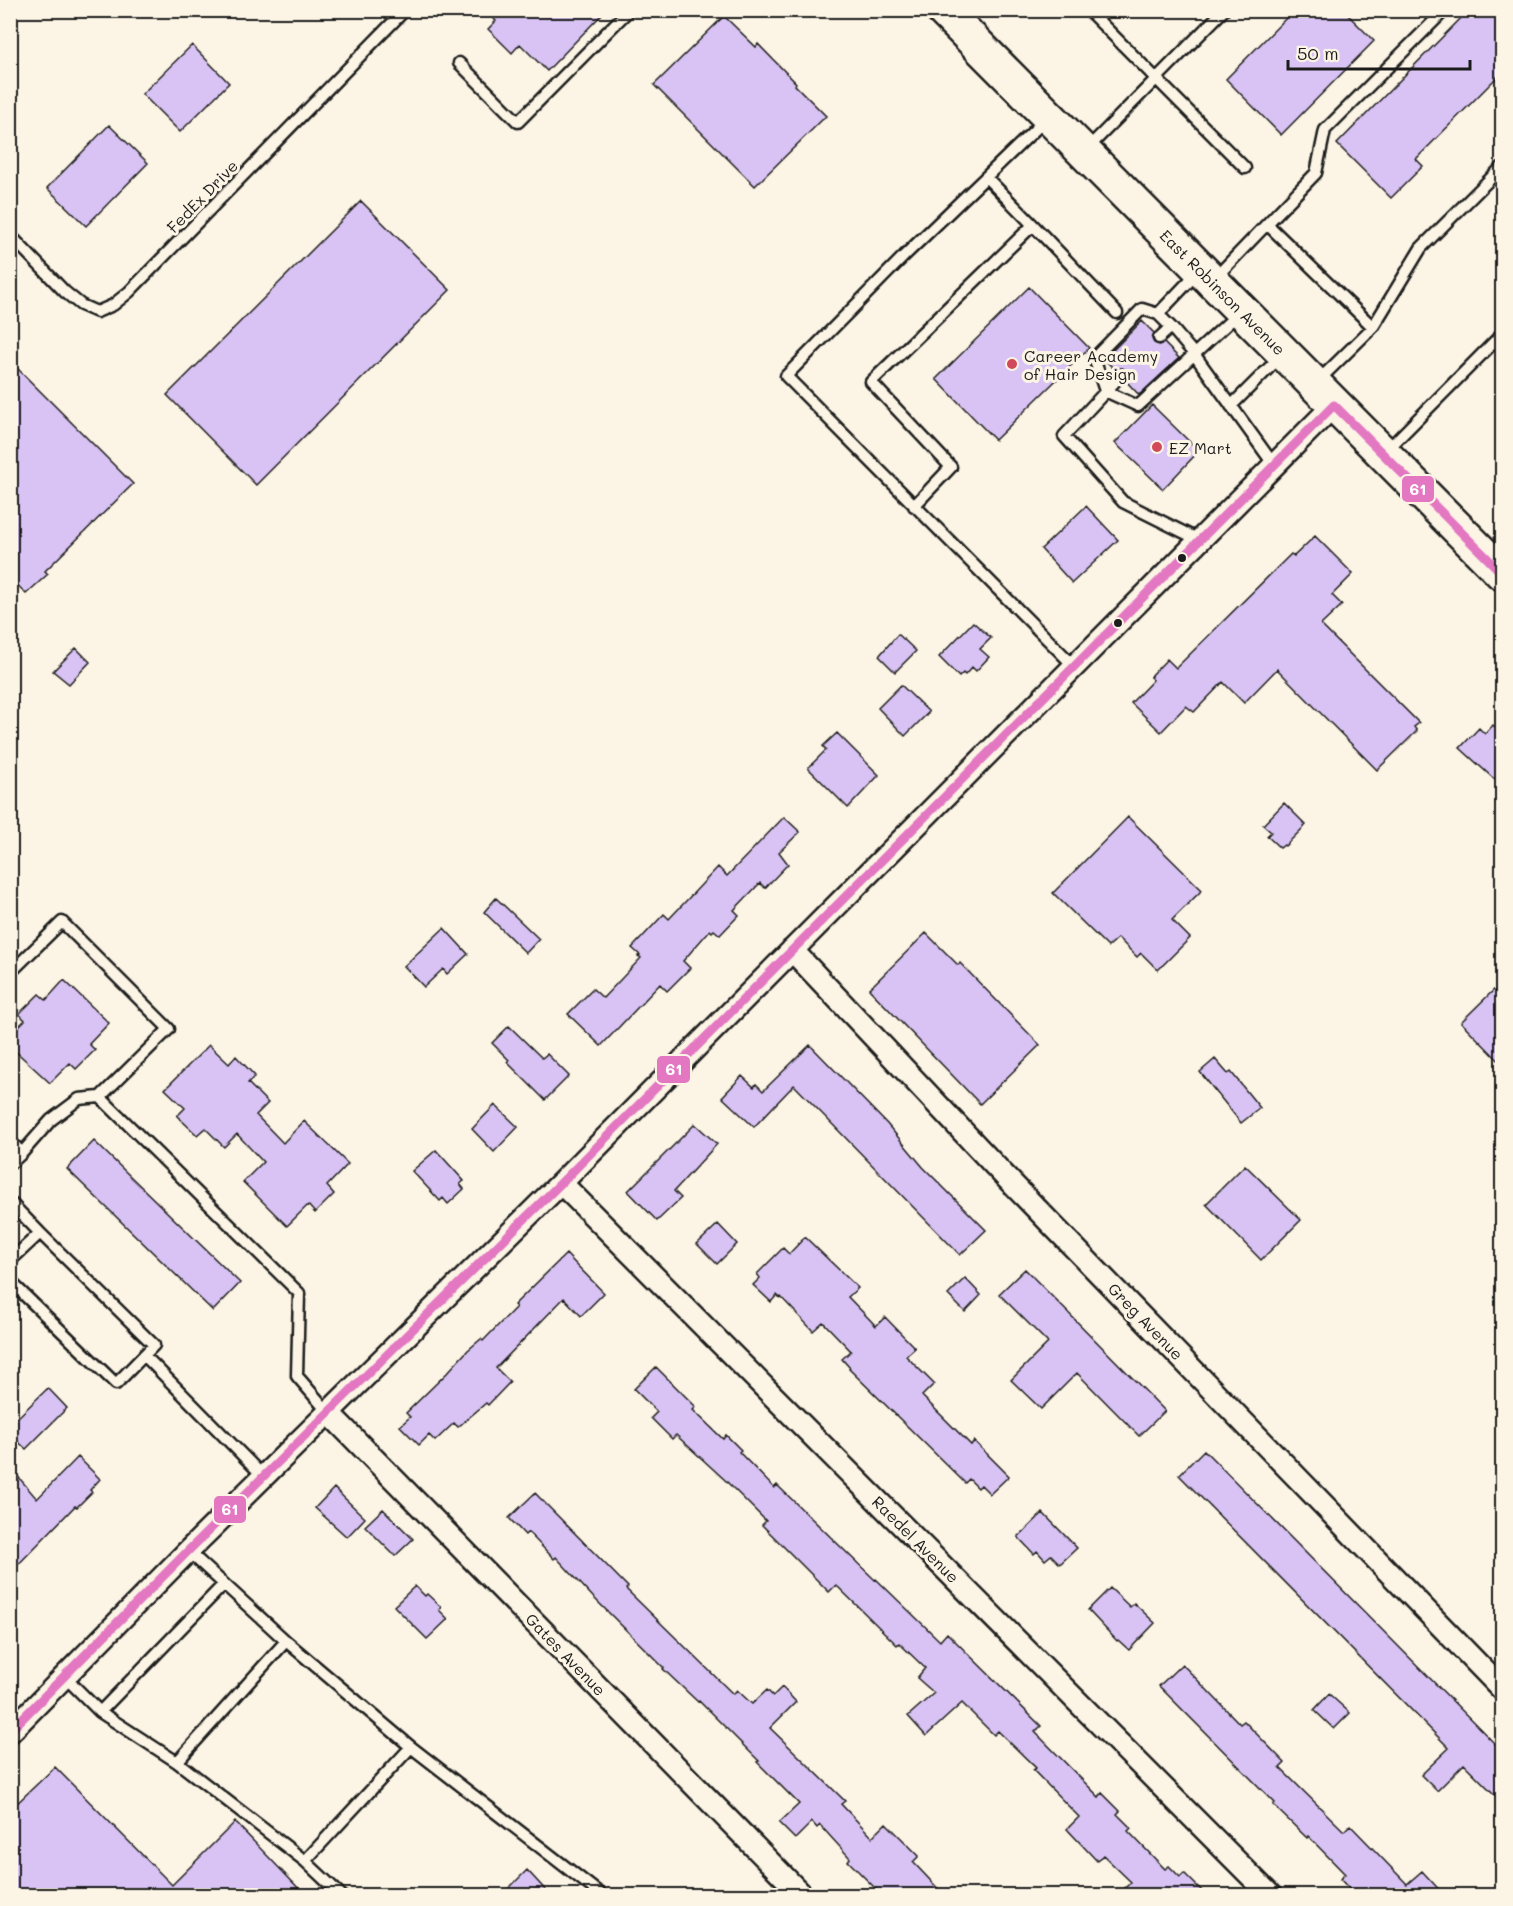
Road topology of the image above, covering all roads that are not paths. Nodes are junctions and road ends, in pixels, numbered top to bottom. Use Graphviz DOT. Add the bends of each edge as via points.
graph roads {
  1 [pos="405,10"];
  2 [pos="629,10"];
  3 [pos="1088,10"];
  4 [pos="1224,10"];
  5 [pos="1445,10"];
  6 [pos="955,18"];
  7 [pos="459,63"];
  8 [pos="1156,79"];
  9 [pos="1048,117"];
  10 [pos="1084,152"];
  11 [pos="1503,167"];
  12 [pos="1245,168"];
  13 [pos="986,177"];
  14 [pos="1267,224"];
  15 [pos="1033,225"];
  16 [pos="10,235"];
  17 [pos="1206,275"];
  18 [pos="1241,311"];
  19 [pos="1117,314"];
  20 [pos="1158,314"];
  21 [pos="1171,327"];
  22 [pos="1373,327"];
  23 [pos="1503,334"];
  24 [pos="1159,338"];
  25 [pos="1194,354"];
  26 [pos="1284,354"];
  27 [pos="1120,375"];
  28 [pos="1105,391"];
  29 [pos="1324,395"];
  30 [pos="1232,406"];
  31 [pos="1383,454"];
  32 [pos="1274,465"];
  33 [pos="914,506"];
  34 [pos="1199,540"];
  35 [pos="1503,573"];
  36 [pos="1074,666"];
  37 [pos="792,950"];
  38 [pos="10,973"];
  39 [pos="100,1097"];
  40 [pos="10,1142"];
  41 [pos="22,1153"];
  42 [pos="10,1164"];
  43 [pos="561,1183"];
  44 [pos="10,1202"];
  45 [pos="40,1233"];
  46 [pos="10,1261"];
  47 [pos="10,1281"];
  48 [pos="144,1355"];
  49 [pos="328,1412"];
  50 [pos="264,1477"];
  51 [pos="188,1551"];
  52 [pos="224,1584"];
  53 [pos="286,1641"];
  54 [pos="65,1677"];
  55 [pos="1503,1689"];
  56 [pos="100,1712"];
  57 [pos="10,1732"];
  58 [pos="411,1747"];
  59 [pos="177,1762"];
  60 [pos="305,1860"];
  61 [pos="342,1896"];
  62 [pos="603,1896"];
  63 [pos="803,1896"];
  64 [pos="1271,1896"];
  1 -- 16 [label="lane, FedEx Drive" via="113,305 98,312 81,304 64,292"];
  2 -- 7 [label="lane" via="518,122"];
  3 -- 8 [label="lane"];
  4 -- 8 [label="lane"];
  5 -- 14 [label="lane" via="1325,130 1316,173"];
  6 -- 9 [label="highway, East Robinson Avenue"];
  8 -- 10 [label="lane"];
  8 -- 12 [label="lane"];
  9 -- 10 [label="highway, East Robinson Avenue"];
  9 -- 13 [label="lane"];
  10 -- 17 [label="highway, East Robinson Avenue"];
  11 -- 22 [label="lane" via="1421,248"];
  13 -- 15 [label="lane"];
  13 -- 33 [label="lane" via="786,376"];
  14 -- 17 [label="lane"];
  14 -- 22 [label="lane"];
  15 -- 19 [label="lane"];
  15 -- 33 [label="lane" via="871,382 951,467"];
  17 -- 18 [label="highway, East Robinson Avenue"];
  17 -- 20 [label="lane"];
  18 -- 25 [label="lane"];
  18 -- 26 [label="highway, East Robinson Avenue"];
  20 -- 21 [label="lane"];
  20 -- 28 [label="lane" via="1142,309 1094,358"];
  21 -- 24 [label="lane"];
  21 -- 25 [label="lane"];
  22 -- 29 [label="lane"];
  23 -- 31 [label="lane"];
  25 -- 28 [label="lane" via="1138,406"];
  25 -- 30 [label="lane"];
  26 -- 29 [label="highway, East Robinson Avenue"];
  26 -- 30 [label="lane"];
  27 -- 28 [label="lane"];
  28 -- 34 [label="lane" via="1064,436 1122,502"];
  29 -- 31 [label="highway, East Robinson Avenue"];
  29 -- 32 [label="street"];
  30 -- 32 [label="lane"];
  31 -- 35 [label="highway, East Robinson Avenue"];
  32 -- 34 [label="street"];
  33 -- 36 [label="lane"];
  34 -- 36 [label="street"];
  36 -- 37 [label="street"];
  37 -- 43 [label="street"];
  37 -- 55 [label="street, Greg Avenue" via="1008,1179"];
  38 -- 39 [label="lane" via="62,922 169,1029"];
  39 -- 41 [label="lane" via="79,1099 51,1120"];
  39 -- 49 [label="lane" via="299,1293 297,1376"];
  40 -- 41 [label="lane"];
  41 -- 42 [label="lane"];
  43 -- 49 [label="street"];
  43 -- 64 [label="street, Raedel Avenue"];
  44 -- 45 [label="lane"];
  45 -- 46 [label="lane"];
  45 -- 48 [label="lane" via="154,1345"];
  47 -- 48 [label="lane" via="116,1383"];
  48 -- 50 [label="lane"];
  49 -- 50 [label="street"];
  49 -- 63 [label="street, Gates Avenue"];
  50 -- 51 [label="street"];
  51 -- 52 [label="lane"];
  51 -- 54 [label="street"];
  52 -- 53 [label="lane"];
  52 -- 56 [label="lane"];
  53 -- 58 [label="lane"];
  53 -- 59 [label="lane"];
  54 -- 56 [label="lane"];
  54 -- 57 [label="street"];
  56 -- 59 [label="lane"];
  58 -- 60 [label="lane"];
  58 -- 62 [label="lane"];
  59 -- 60 [label="lane"];
  60 -- 61 [label="lane"];
}
